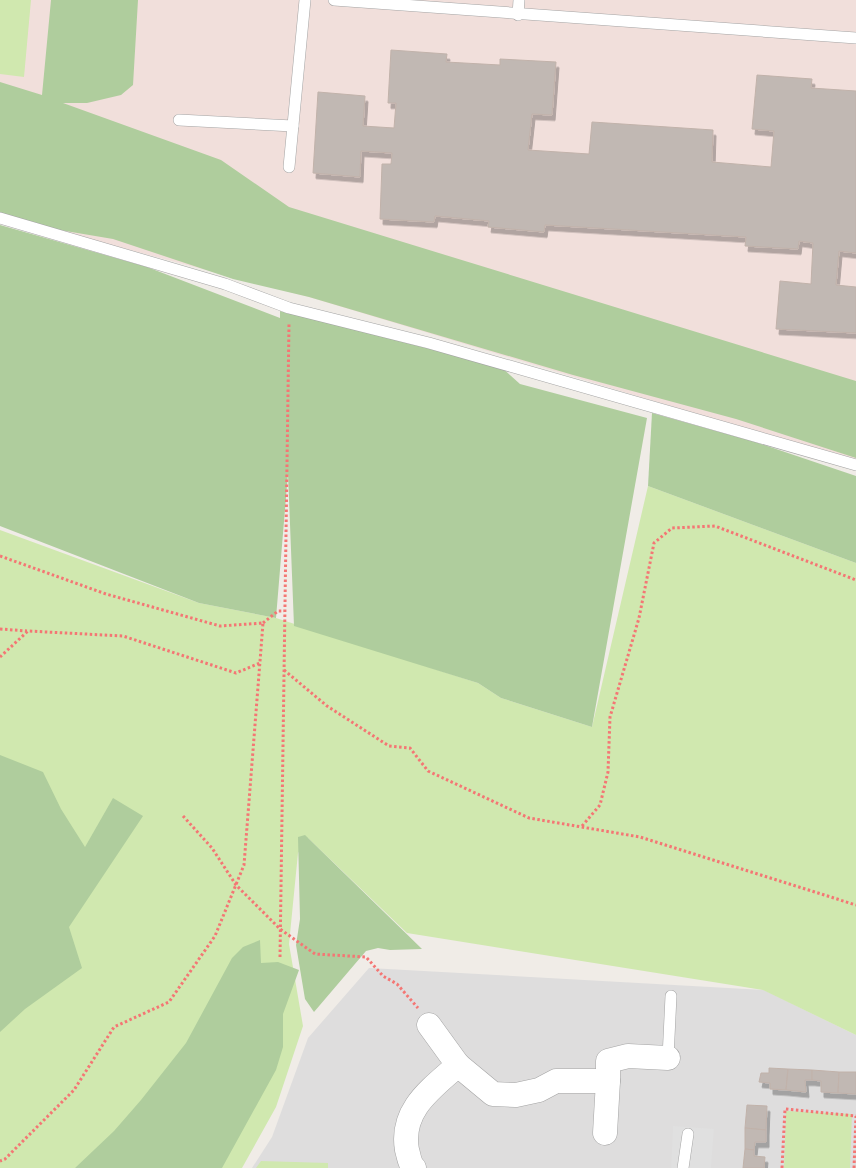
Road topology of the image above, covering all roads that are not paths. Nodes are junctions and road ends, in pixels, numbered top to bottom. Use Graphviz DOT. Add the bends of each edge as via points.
graph roads {
  1 [pos="304,0"];
  2 [pos="334,0"];
  3 [pos="519,0"];
  4 [pos="518,15"];
  5 [pos="856,38"];
  6 [pos="179,120"];
  7 [pos="293,126"];
  8 [pos="289,167"];
  9 [pos="0,218"];
  10 [pos="856,465"];
  11 [pos="671,996"];
  12 [pos="429,1025"];
  13 [pos="668,1058"];
  14 [pos="458,1065"];
  15 [pos="608,1081"];
  16 [pos="605,1133"];
  17 [pos="688,1134"];
  18 [pos="414,1168"];
  19 [pos="683,1168"];
  1 -- 7 [label="lane"];
  2 -- 4 [label="lane"];
  3 -- 4 [label="lane"];
  4 -- 5 [label="lane"];
  6 -- 7 [label="lane"];
  7 -- 8 [label="lane"];
  9 -- 10 [label="lane" via="225,284 289,308 429,343"];
  11 -- 13 [label="lane"];
  12 -- 14 [label="street"];
  13 -- 15 [label="street" via="628,1056 608,1061"];
  14 -- 15 [label="street" via="493,1094 516,1095 539,1090 556,1081"];
  14 -- 18 [label="street" via="419,1100 409,1118 406,1144"];
  15 -- 16 [label="street"];
  17 -- 19 [label="lane"];
}
